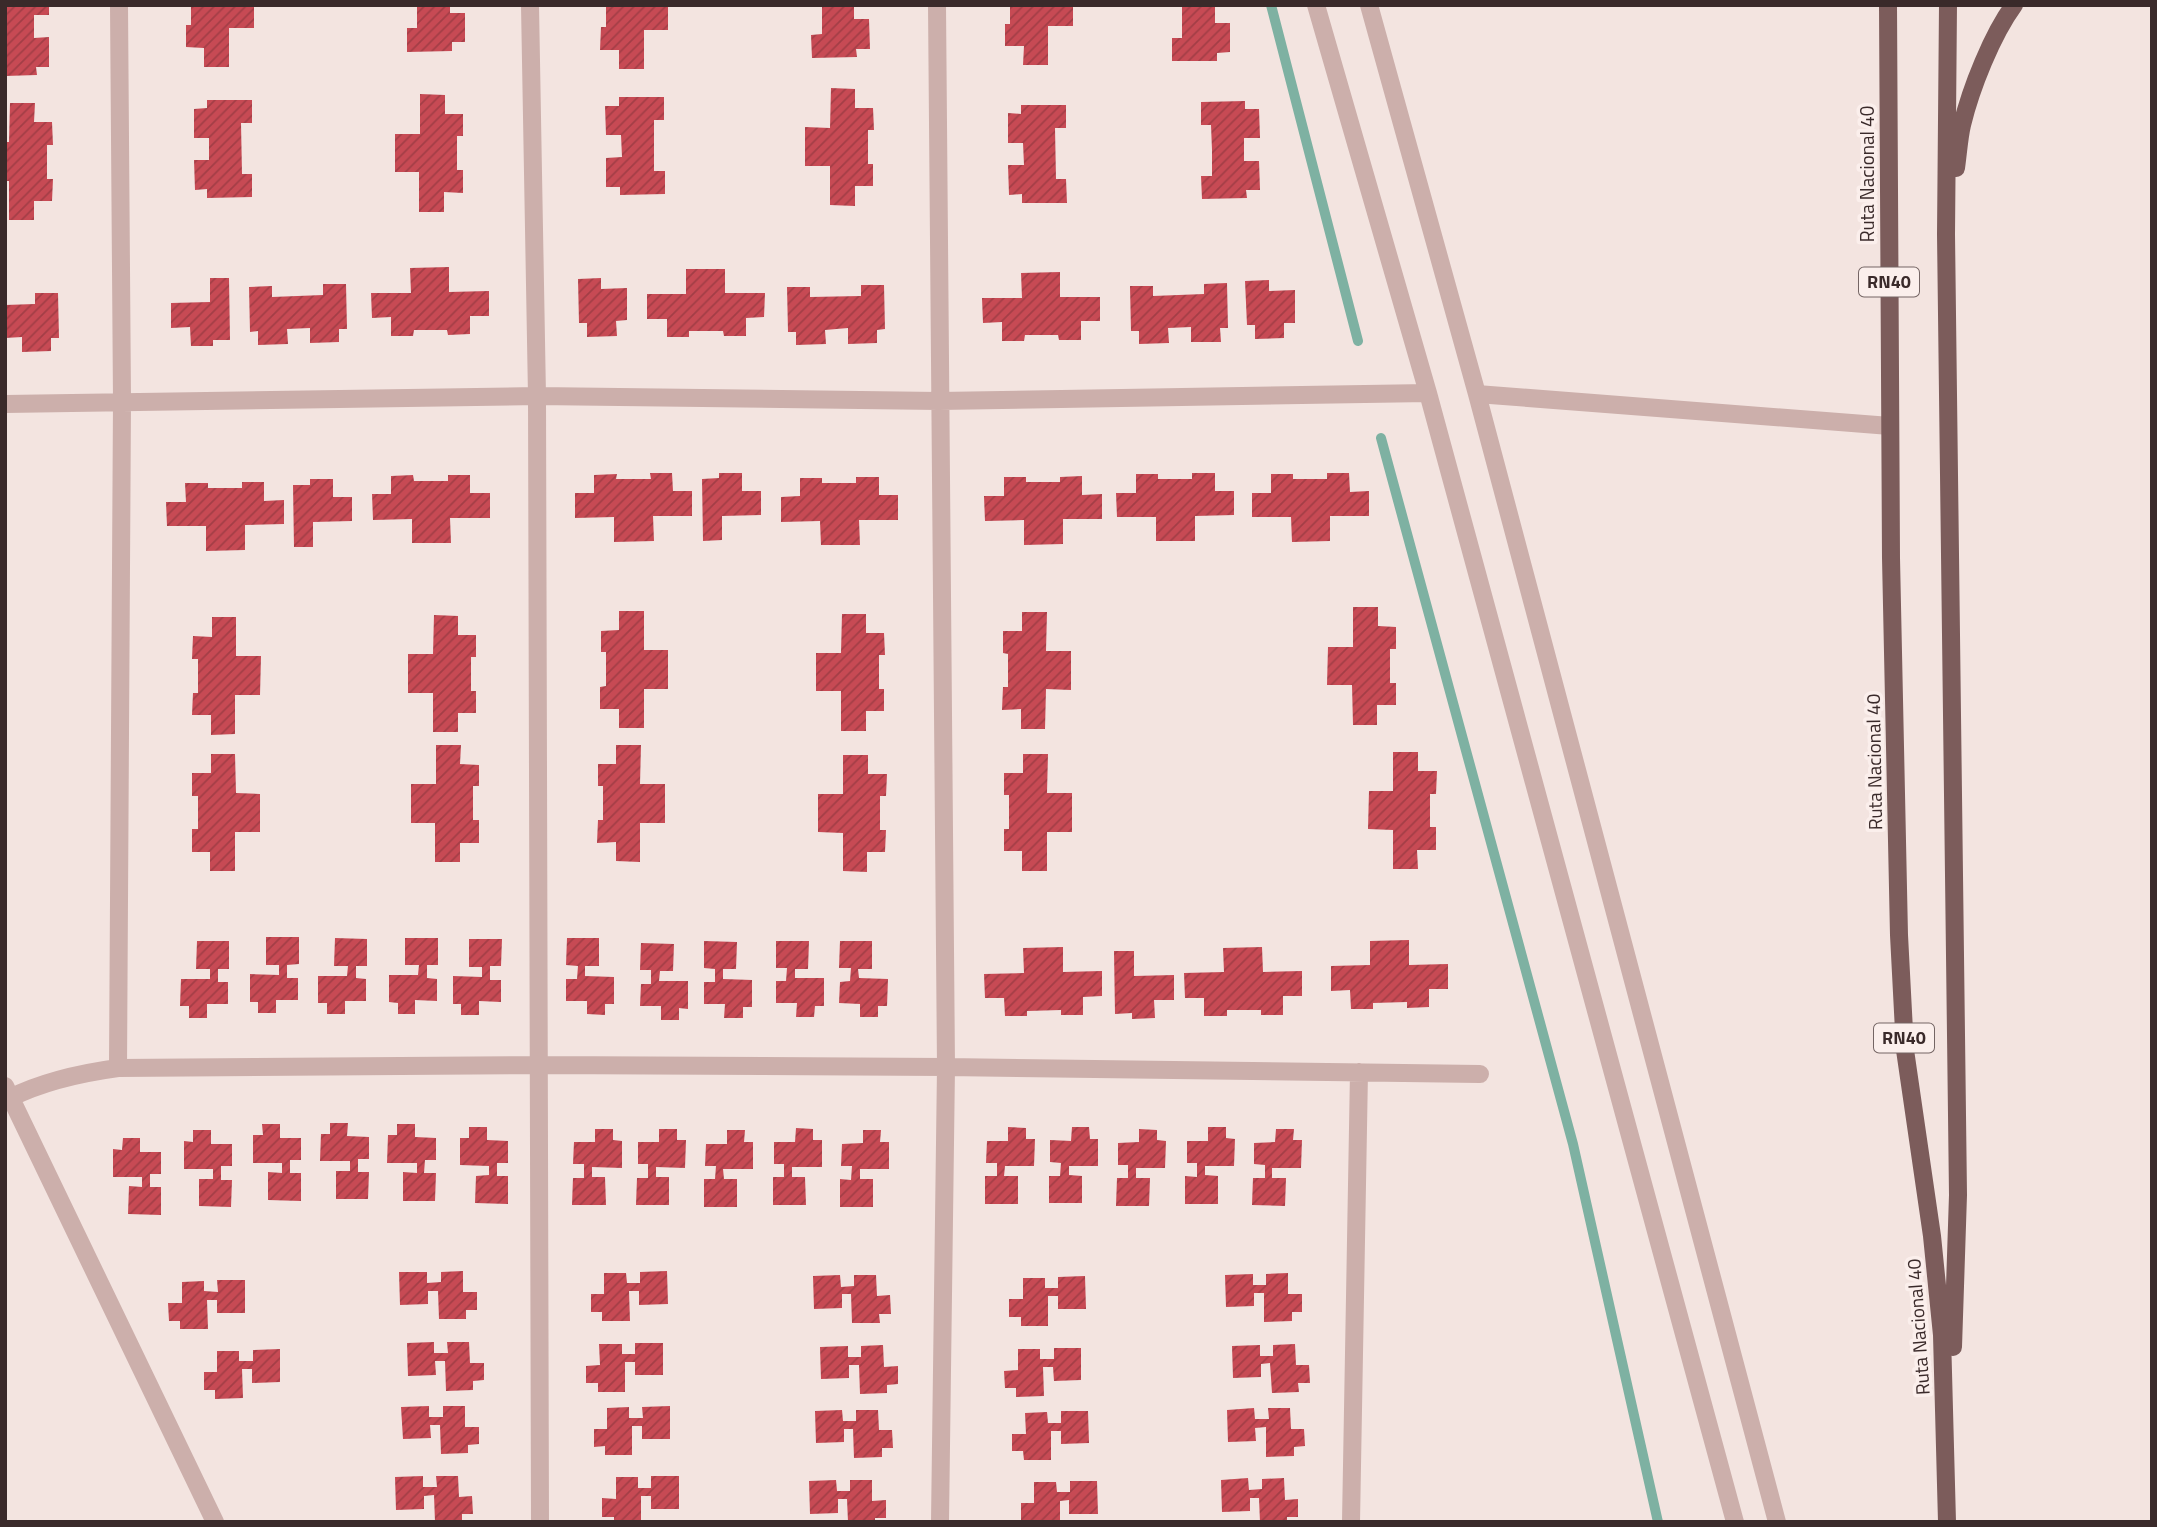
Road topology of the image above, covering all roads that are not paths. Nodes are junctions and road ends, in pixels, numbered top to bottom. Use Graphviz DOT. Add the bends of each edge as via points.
graph roads {
  1 [pos="119,5"];
  2 [pos="530,5"];
  3 [pos="937,5"];
  4 [pos="1316,5"];
  5 [pos="1369,5"];
  6 [pos="1888,5"];
  7 [pos="1948,5"];
  8 [pos="2014,5"];
  9 [pos="1946,234"];
  10 [pos="1428,393"];
  11 [pos="1477,394"];
  12 [pos="537,396"];
  13 [pos="122,401"];
  14 [pos="939,401"];
  15 [pos="5,404"];
  16 [pos="1890,426"];
  17 [pos="537,1065"];
  18 [pos="946,1067"];
  19 [pos="118,1068"];
  20 [pos="1359,1072"];
  21 [pos="1480,1074"];
  22 [pos="8,1092"];
  23 [pos="1947,1518"];
  24 [pos="215,1522"];
  25 [pos="540,1522"];
  26 [pos="940,1522"];
  27 [pos="1351,1522"];
  28 [pos="1735,1522"];
  29 [pos="1777,1522"];
  1 -- 13 [label="street"];
  2 -- 12 [label="street"];
  3 -- 14 [label="street"];
  4 -- 10 [label="street"];
  5 -- 11 [label="street"];
  6 -- 16 [label="main road, Ruta Nacional 40 / RN40"];
  7 -- 9 [label="main road, Ruta Nacional 40 / RN40"];
  8 -- 9 [label="main road" via="1982,68 1962,125"];
  9 -- 23 [label="main road, Ruta Nacional 40 / RN40" via="1958,1195"];
  10 -- 14 [label="street"];
  10 -- 28 [label="street"];
  11 -- 16 [label="street"];
  11 -- 29 [label="street"];
  12 -- 13 [label="street"];
  12 -- 14 [label="street"];
  12 -- 17 [label="street"];
  13 -- 15 [label="street"];
  13 -- 19 [label="street"];
  14 -- 18 [label="street"];
  16 -- 23 [label="main road, Ruta Nacional 40 / RN40" via="1905,1050 1942,1335"];
  17 -- 18 [label="street"];
  17 -- 19 [label="street"];
  17 -- 25 [label="street"];
  18 -- 20 [label="street"];
  18 -- 26 [label="street"];
  19 -- 22 [label="street"];
  20 -- 21 [label="street"];
  20 -- 27 [label="street"];
  22 -- 24 [label="street"];
}
